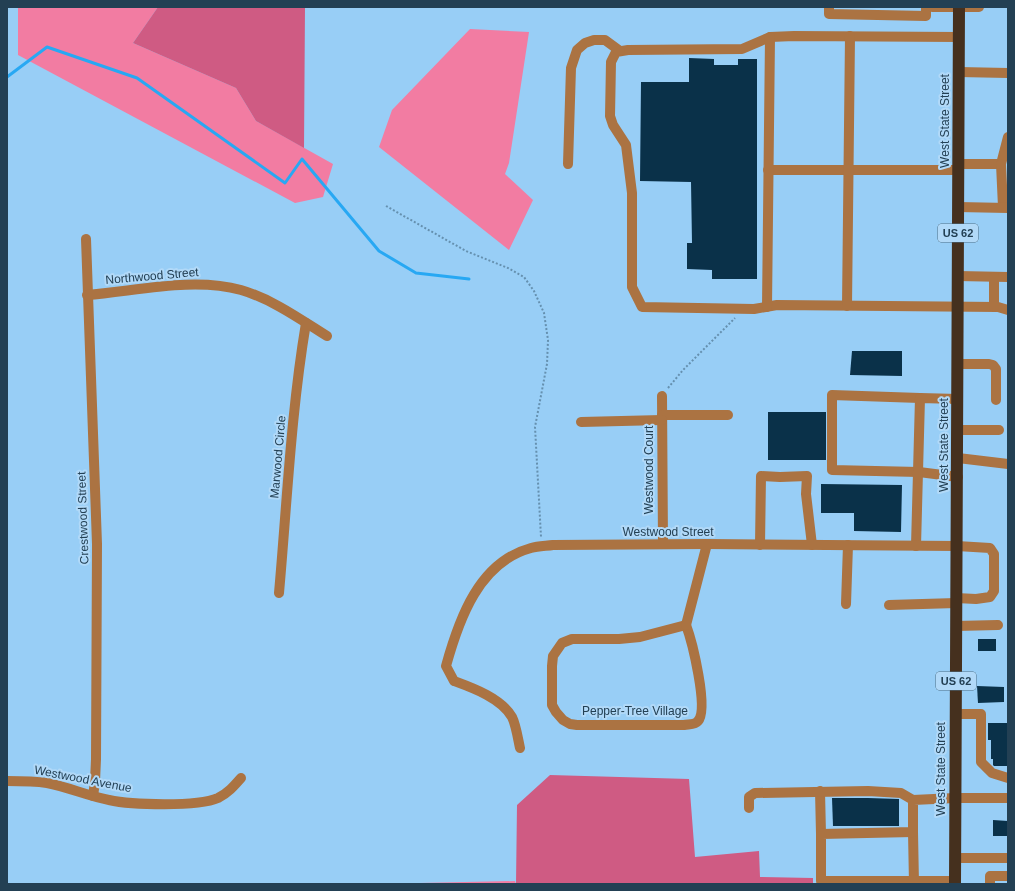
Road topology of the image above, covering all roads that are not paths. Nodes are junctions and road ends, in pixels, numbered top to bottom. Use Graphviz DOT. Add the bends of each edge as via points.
graph roads {
  1 [pos="829,7"];
  2 [pos="926,7"];
  3 [pos="932,7"];
  4 [pos="959,7"];
  5 [pos="979,7"];
  6 [pos="858,11"];
  7 [pos="850,36"];
  8 [pos="770,37"];
  9 [pos="959,37"];
  10 [pos="620,51"];
  11 [pos="959,72"];
  12 [pos="1008,73"];
  13 [pos="1008,137"];
  14 [pos="568,164"];
  15 [pos="1001,164"];
  16 [pos="959,167"];
  17 [pos="768,170"];
  18 [pos="848,170"];
  19 [pos="958,207"];
  20 [pos="1005,207"];
  21 [pos="86,239"];
  22 [pos="958,276"];
  23 [pos="994,277"];
  24 [pos="1008,277"];
  25 [pos="88,295"];
  26 [pos="847,306"];
  27 [pos="767,307"];
  28 [pos="994,307"];
  29 [pos="958,308"];
  30 [pos="1008,310"];
  31 [pos="306,323"];
  32 [pos="327,336"];
  33 [pos="958,364"];
  34 [pos="662,396"];
  35 [pos="920,398"];
  36 [pos="958,399"];
  37 [pos="996,400"];
  38 [pos="728,415"];
  39 [pos="662,418"];
  40 [pos="581,422"];
  41 [pos="958,430"];
  42 [pos="999,430"];
  43 [pos="958,458"];
  44 [pos="1008,464"];
  45 [pos="919,472"];
  46 [pos="958,477"];
  47 [pos="663,544"];
  48 [pos="707,544"];
  49 [pos="760,545"];
  50 [pos="812,545"];
  51 [pos="848,545"];
  52 [pos="916,546"];
  53 [pos="957,546"];
  54 [pos="279,593"];
  55 [pos="956,601"];
  56 [pos="846,604"];
  57 [pos="889,605"];
  58 [pos="686,625"];
  59 [pos="998,625"];
  60 [pos="956,626"];
  61 [pos="956,714"];
  62 [pos="520,748"];
  63 [pos="241,778"];
  64 [pos="1008,778"];
  65 [pos="7,781"];
  66 [pos="820,791"];
  67 [pos="93,796"];
  68 [pos="955,798"];
  69 [pos="1008,798"];
  70 [pos="913,800"];
  71 [pos="749,808"];
  72 [pos="913,832"];
  73 [pos="821,834"];
  74 [pos="955,858"];
  75 [pos="1008,858"];
  76 [pos="1008,876"];
  77 [pos="914,883"];
  78 [pos="955,883"];
  79 [pos="990,884"];
  1 -- 6 [label="street" via="829,14"];
  2 -- 6 [label="street" via="926,16"];
  3 -- 4 [label="street"];
  4 -- 5 [label="street"];
  4 -- 9 [label="highway, West State Street / US 62"];
  7 -- 8 [label="street"];
  7 -- 9 [label="street"];
  7 -- 18 [label="street"];
  8 -- 10 [label="street" via="742,49"];
  8 -- 17 [label="street"];
  9 -- 11 [label="highway, West State Street / US 62"];
  10 -- 14 [label="street" via="605,40 585,43 577,50 571,68"];
  10 -- 27 [label="street" via="616,52 611,62 610,116 626,145 632,193 632,287 642,307 744,310"];
  11 -- 12 [label="street"];
  11 -- 16 [label="highway, West State Street / US 62"];
  13 -- 15 [label="street"];
  15 -- 16 [label="street"];
  15 -- 20 [label="street"];
  16 -- 18 [label="street"];
  16 -- 19 [label="highway, West State Street / US 62"];
  17 -- 18 [label="street"];
  17 -- 27 [label="street"];
  18 -- 26 [label="street"];
  19 -- 20 [label="street"];
  19 -- 22 [label="highway, West State Street / US 62"];
  21 -- 25 [label="street, Crestwood Street"];
  22 -- 23 [label="street"];
  22 -- 29 [label="highway, West State Street / US 62"];
  23 -- 24 [label="street"];
  23 -- 28 [label="street"];
  25 -- 31 [label="street, Northwood Street" via="190,284 213,285 242,290"];
  25 -- 67 [label="street, Crestwood Street" via="98,544 96,759"];
  26 -- 27 [label="street"];
  26 -- 29 [label="street"];
  28 -- 29 [label="street"];
  28 -- 30 [label="street"];
  29 -- 33 [label="highway, West State Street / US 62"];
  31 -- 32 [label="street, Northwood Street"];
  31 -- 54 [label="street, Marwood Circle" via="300,357"];
  33 -- 36 [label="highway, West State Street / US 62"];
  33 -- 37 [label="street" via="993,365 996,369"];
  34 -- 39 [label="street, Westwood Court"];
  35 -- 36 [label="street"];
  35 -- 45 [label="street"];
  35 -- 45 [label="street" via="832,396 832,470"];
  36 -- 41 [label="highway, West State Street / US 62"];
  38 -- 39 [label="street"];
  39 -- 40 [label="street"];
  39 -- 47 [label="street, Westwood Court"];
  41 -- 42 [label="street"];
  41 -- 43 [label="highway, West State Street / US 62"];
  43 -- 44 [label="street"];
  43 -- 46 [label="highway, West State Street / US 62"];
  45 -- 46 [label="street"];
  45 -- 52 [label="street"];
  46 -- 53 [label="highway, West State Street / US 62"];
  47 -- 48 [label="street, Westwood Street"];
  47 -- 62 [label="street, Westwood Street" via="541,546 505,560 483,579 469,604 446,666 454,681 483,692 503,707 512,718"];
  48 -- 49 [label="street, Westwood Street"];
  48 -- 58 [label="street, Pepper-Tree Village"];
  49 -- 50 [label="street, Westwood Street"];
  49 -- 50 [label="street" via="761,476 807,476 806,494"];
  50 -- 51 [label="street, Westwood Street"];
  51 -- 52 [label="street, Westwood Street"];
  51 -- 56 [label="street"];
  52 -- 53 [label="street, Westwood Street"];
  53 -- 55 [label="highway, West State Street / US 62"];
  53 -- 55 [label="street, Westwood Street" via="990,548 994,554 994,591 990,597"];
  55 -- 57 [label="street"];
  55 -- 60 [label="highway, West State Street / US 62"];
  58 -- 58 [label="street, Pepper-Tree Village" via="640,637 572,639 562,643 553,656 552,666 551,701 556,712 563,720 577,725 684,725 698,722 702,703"];
  59 -- 60 [label="street"];
  60 -- 61 [label="highway, West State Street / US 62"];
  61 -- 64 [label="street" via="981,714 981,762 992,773"];
  61 -- 68 [label="highway, West State Street / US 62"];
  63 -- 67 [label="street, Westwood Avenue" via="225,794 197,803 138,804"];
  65 -- 67 [label="street, Westwood Avenue" via="45,783"];
  66 -- 70 [label="street" via="901,793"];
  66 -- 71 [label="street" via="755,793 749,797"];
  66 -- 73 [label="street"];
  68 -- 69 [label="street"];
  68 -- 70 [label="street"];
  68 -- 74 [label="highway, West State Street / US 62"];
  70 -- 72 [label="street"];
  72 -- 73 [label="street"];
  72 -- 77 [label="street"];
  73 -- 77 [label="street" via="822,881"];
  74 -- 75 [label="street"];
  74 -- 78 [label="highway, West State Street / US 62"];
  76 -- 79 [label="street" via="990,876"];
  77 -- 78 [label="street"];
}
